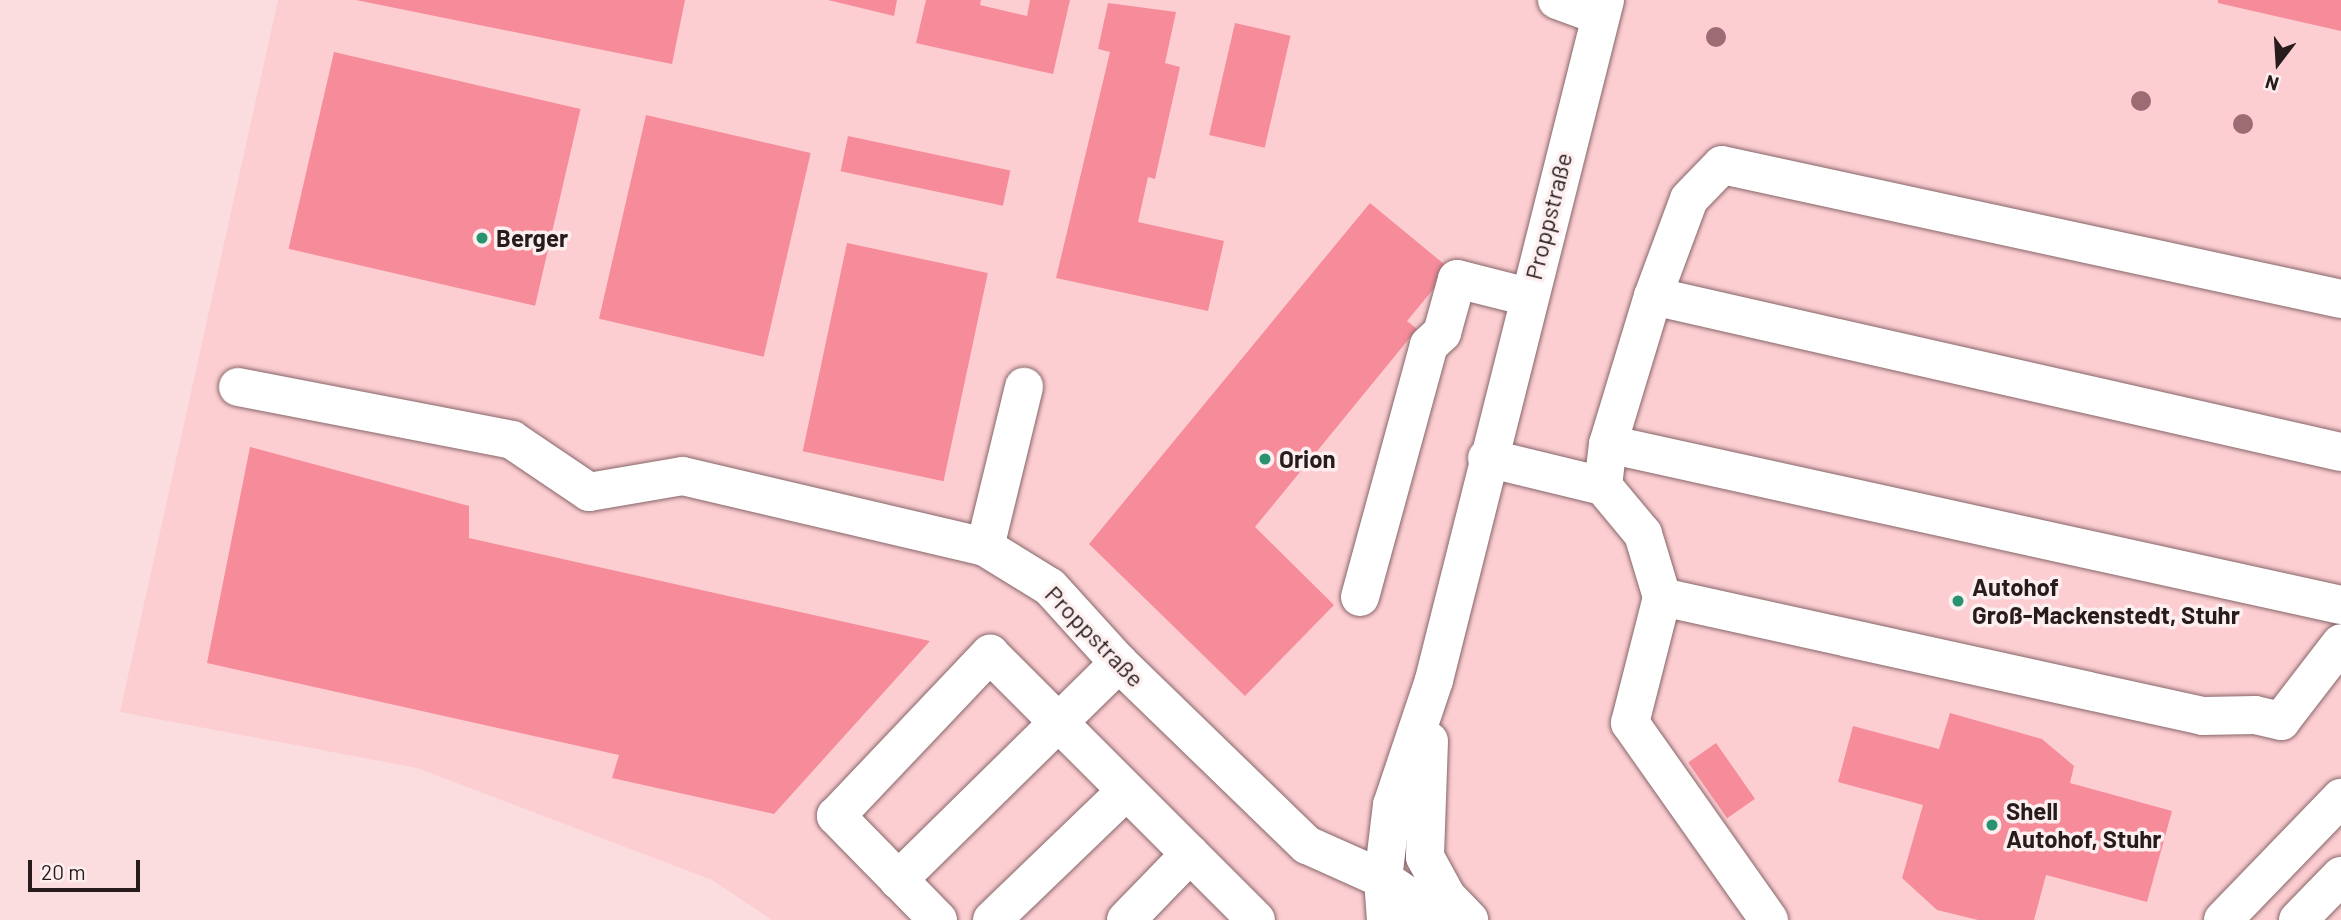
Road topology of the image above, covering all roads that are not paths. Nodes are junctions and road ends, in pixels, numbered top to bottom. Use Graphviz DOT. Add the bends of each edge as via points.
graph roads {
  1 [pos="1557,0"];
  2 [pos="1602,8"];
  3 [pos="1653,296"];
  4 [pos="1528,297"];
  5 [pos="2341,299"];
  6 [pos="238,387"];
  7 [pos="1024,387"];
  8 [pos="1608,444"];
  9 [pos="2341,452"];
  10 [pos="1487,458"];
  11 [pos="1603,486"];
  12 [pos="985,547"];
  13 [pos="1360,597"];
  14 [pos="1662,597"];
  15 [pos="2341,605"];
  16 [pos="2341,643"];
  17 [pos="1119,663"];
  18 [pos="1434,680"];
  19 [pos="1059,724"];
  20 [pos="1126,791"];
  21 [pos="2341,798"];
  22 [pos="1190,854"];
  23 [pos="1425,857"];
  24 [pos="2341,876"];
  25 [pos="1383,879"];
  26 [pos="898,880"];
  27 [pos="938,920"];
  28 [pos="992,920"];
  29 [pos="1126,920"];
  30 [pos="1255,920"];
  31 [pos="1387,920"];
  32 [pos="1424,920"];
  33 [pos="1469,920"];
  34 [pos="1769,920"];
  35 [pos="2223,920"];
  36 [pos="2298,920"];
  1 -- 2 [label="street, Proppstraße"];
  2 -- 4 [label="street, Proppstraße"];
  3 -- 5 [label="street" via="1689,199 1722,165"];
  3 -- 8 [label="street"];
  3 -- 9 [label="street"];
  4 -- 10 [label="street, Proppstraße"];
  4 -- 13 [label="street" via="1457,279 1441,333 1429,345"];
  6 -- 12 [label="street, Proppstraße" via="512,440 589,492 683,476"];
  7 -- 12 [label="street"];
  8 -- 11 [label="street"];
  8 -- 15 [label="street"];
  10 -- 11 [label="street"];
  10 -- 18 [label="street, Proppstraße"];
  11 -- 14 [label="street" via="1643,534"];
  12 -- 17 [label="street, Proppstraße" via="1050,587"];
  14 -- 16 [label="street" via="2203,716 2255,715 2281,721"];
  14 -- 34 [label="street" via="1630,723"];
  17 -- 19 [label="street"];
  17 -- 25 [label="street, Proppstraße" via="1307,845"];
  18 -- 23 [label="street, Proppstraße" via="1423,810"];
  18 -- 25 [label="street, Proppstraße" via="1392,805"];
  19 -- 20 [label="street"];
  19 -- 26 [label="street"];
  19 -- 26 [label="street" via="990,654 836,816"];
  20 -- 22 [label="street"];
  20 -- 28 [label="street"];
  21 -- 35 [label="street"];
  22 -- 29 [label="street"];
  22 -- 30 [label="street"];
  23 -- 25 [label="street"];
  23 -- 33 [label="street, Proppstraße" via="1447,897"];
  24 -- 36 [label="street"];
  25 -- 31 [label="street, Proppstraße"];
  25 -- 32 [label="street, Proppstraße" via="1405,894"];
  26 -- 27 [label="street"];
}
